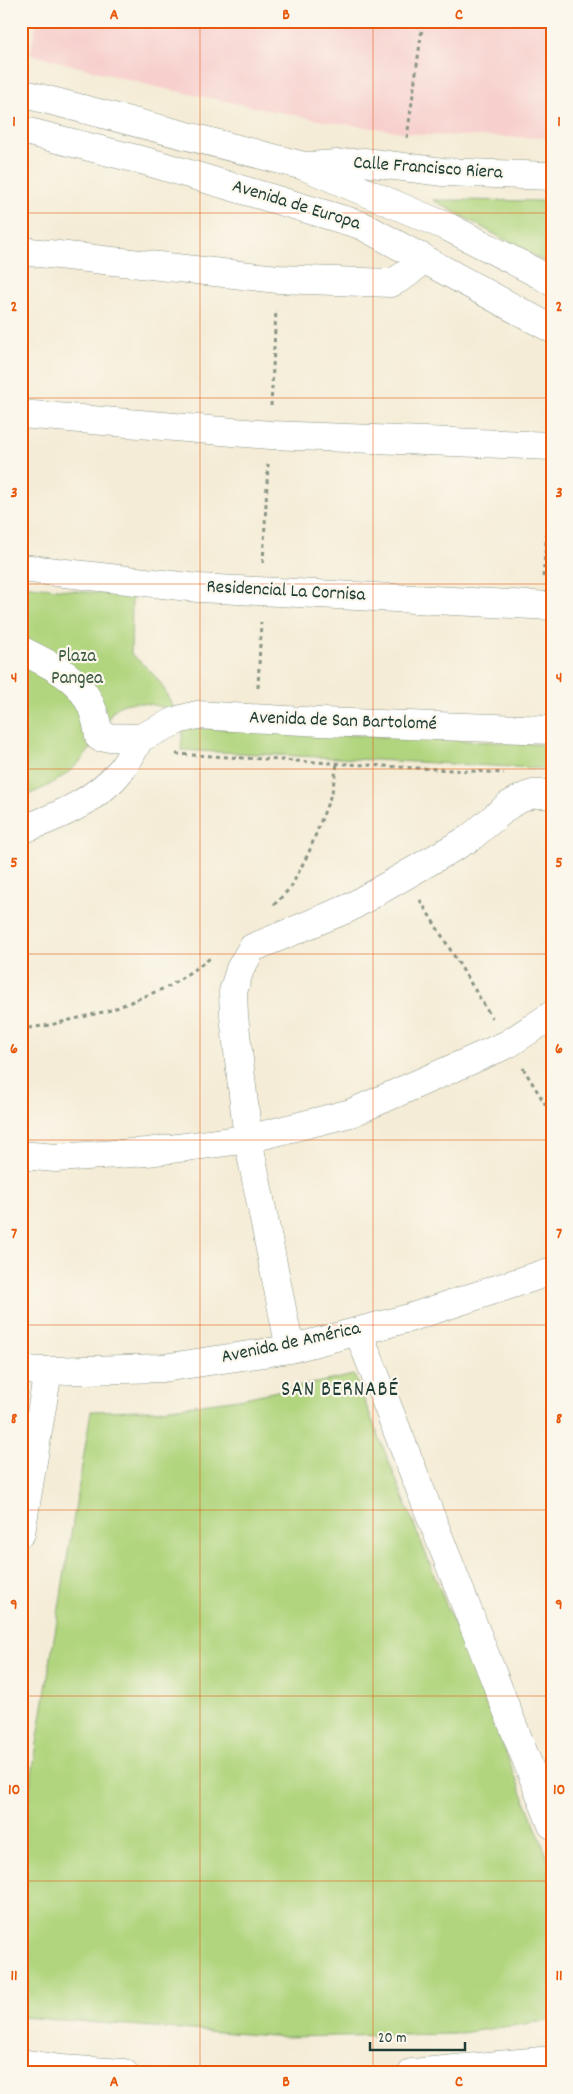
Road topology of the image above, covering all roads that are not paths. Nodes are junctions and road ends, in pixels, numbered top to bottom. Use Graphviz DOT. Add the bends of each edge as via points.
graph roads {
  1 [pos="21,93"];
  2 [pos="21,130"];
  3 [pos="304,166"];
  4 [pos="552,176"];
  5 [pos="21,251"];
  6 [pos="422,256"];
  7 [pos="552,282"];
  8 [pos="552,329"];
  9 [pos="21,414"];
  10 [pos="552,446"];
  11 [pos="21,568"];
  12 [pos="546,606"];
  13 [pos="21,650"];
  14 [pos="552,730"];
  15 [pos="140,738"];
  16 [pos="552,794"];
  17 [pos="21,830"];
  18 [pos="552,1015"];
  19 [pos="248,1139"];
  20 [pos="21,1155"];
  21 [pos="552,1271"];
  22 [pos="358,1331"];
  23 [pos="290,1349"];
  24 [pos="21,1370"];
  25 [pos="48,1371"];
  26 [pos="21,1533"];
  27 [pos="552,1825"];
  28 [pos="552,2060"];
  29 [pos="21,2063"];
  30 [pos="124,2073"];
  31 [pos="412,2073"];
  1 -- 3 [label="street, Avenida de Europa"];
  2 -- 6 [label="street, Avenida de Europa" via="149,162 361,225"];
  3 -- 4 [label="street, Calle Francisco Riera" via="364,162 444,172"];
  3 -- 7 [label="street, Avenida de Europa" via="450,228"];
  5 -- 6 [label="street" via="278,279 391,283 406,276"];
  6 -- 8 [label="street, Avenida de Europa"];
  9 -- 10 [label="street" via="270,435"];
  11 -- 12 [label="street, Residencial La Cornisa" via="198,588"];
  13 -- 15 [label="street, Avenida de San Bartolomé" via="56,667 76,683 89,699 97,717 99,737"];
  14 -- 15 [label="street, Avenida de San Bartolomé" via="197,715"];
  15 -- 17 [label="street" via="123,768 95,796 58,816"];
  16 -- 19 [label="street" via="533,794 509,805 470,838 405,877 349,908 252,948 240,969 233,992"];
  18 -- 19 [label="street" via="508,1044 351,1113"];
  19 -- 20 [label="street" via="147,1152 56,1158"];
  19 -- 23 [label="street"];
  21 -- 22 [label="street, Avenida de América"];
  22 -- 23 [label="street, Avenida de América"];
  22 -- 27 [label="street"];
  23 -- 25 [label="street, Avenida de América" via="163,1368"];
  24 -- 25 [label="street, Avenida de América"];
  25 -- 26 [label="street"];
  28 -- 31 [label="street"];
  29 -- 30 [label="street"];
}
